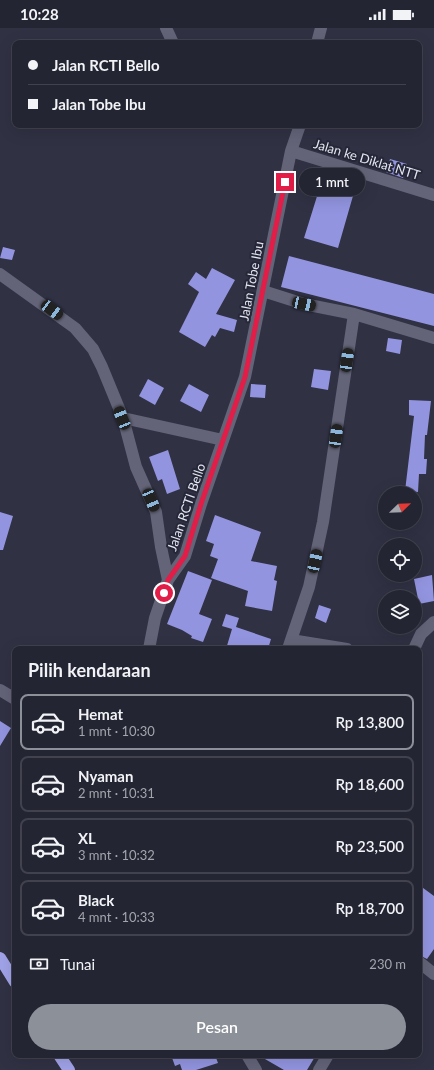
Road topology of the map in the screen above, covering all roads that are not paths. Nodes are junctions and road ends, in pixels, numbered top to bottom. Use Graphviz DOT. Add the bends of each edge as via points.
graph roads {
  1 [pos="166,28"];
  2 [pos="321,28"];
  3 [pos="172,40"];
  4 [pos="318,40"];
  5 [pos="299,128"];
  6 [pos="291,150"];
  7 [pos="434,195"];
  8 [pos="0,274"];
  9 [pos="263,291"];
  10 [pos="354,314"];
  11 [pos="434,338"];
  12 [pos="122,418"];
  13 [pos="223,440"];
  14 [pos="168,580"];
  15 [pos="434,622"];
  16 [pos="289,644"];
  17 [pos="150,646"];
  18 [pos="312,646"];
  19 [pos="415,646"];
  20 [pos="0,690"];
  21 [pos="12,697"];
  22 [pos="0,958"];
  23 [pos="422,964"];
  24 [pos="434,974"];
  25 [pos="12,977"];
  26 [pos="62,1058"];
  27 [pos="249,1058"];
  28 [pos="326,1058"];
  29 [pos="69,1070"];
  30 [pos="256,1070"];
  31 [pos="319,1070"];
  1 -- 3 [label="street"];
  2 -- 4 [label="street"];
  5 -- 6 [label="street, Jalan Tobe Ibu"];
  6 -- 7 [label="street, Jalan ke Diklat NTT"];
  6 -- 9 [label="street, Jalan Tobe Ibu"];
  8 -- 12 [label="street" via="40,301 85,339 102,367"];
  9 -- 10 [label="street" via="304,304"];
  9 -- 13 [label="street, Jalan Tobe Ibu" via="245,377"];
  10 -- 11 [label="street"];
  10 -- 16 [label="street" via="323,522 309,587"];
  12 -- 13 [label="street"];
  12 -- 14 [label="street" via="136,467 156,512"];
  13 -- 14 [label="street, Jalan RCTI Bello" via="185,556"];
  14 -- 17 [label="street, Jalan RCTI Bello" via="155,618"];
  15 -- 19 [label="street" via="421,634"];
  16 -- 18 [label="street"];
  20 -- 21 [label="street"];
  22 -- 25 [label="highway"];
  23 -- 24 [label="street"];
  26 -- 29 [label="highway"];
  27 -- 30 [label="street"];
  28 -- 31 [label="street"];
}
